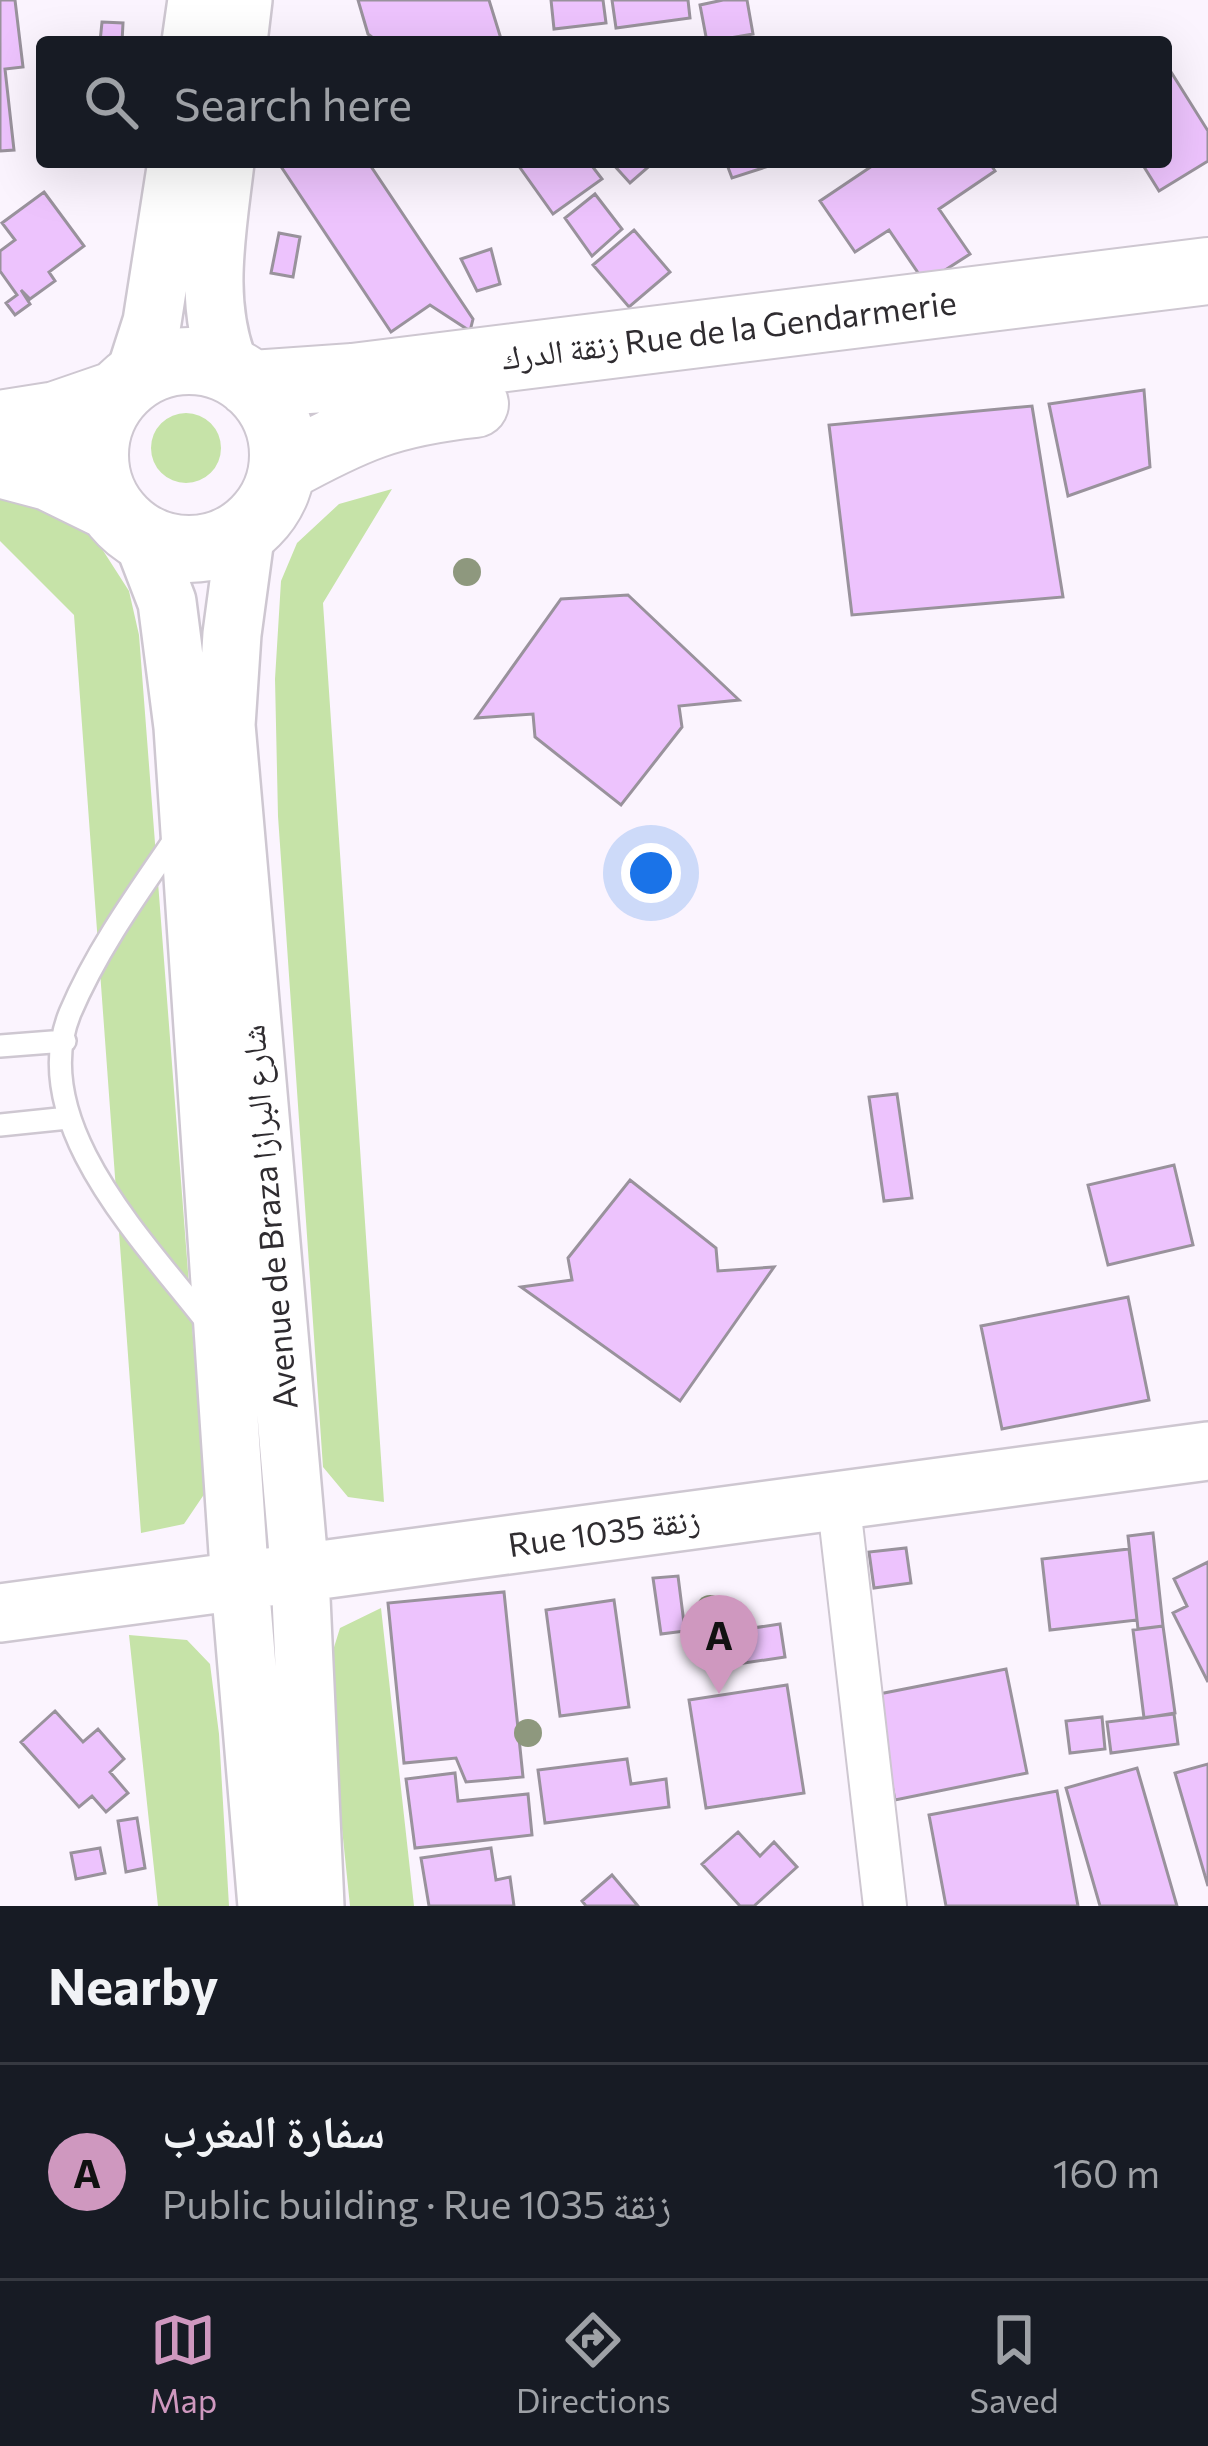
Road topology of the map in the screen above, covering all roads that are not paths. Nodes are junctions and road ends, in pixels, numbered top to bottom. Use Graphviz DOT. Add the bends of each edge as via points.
graph roads {
  1 [pos="196,0"];
  2 [pos="243,0"];
  3 [pos="192,36"];
  4 [pos="239,36"];
  5 [pos="176,168"];
  6 [pos="224,168"];
  7 [pos="1208,272"];
  8 [pos="1208,314"];
  9 [pos="240,378"];
  10 [pos="126,386"];
  11 [pos="1,450"];
  12 [pos="282,469"];
  13 [pos="126,522"];
  14 [pos="246,530"];
  15 [pos="190,818"];
  16 [pos="65,1041"];
  17 [pos="0,1046"];
  18 [pos="68,1118"];
  19 [pos="0,1125"];
  20 [pos="225,1345"];
  21 [pos="1208,1451"];
  22 [pos="838,1498"];
  23 [pos="300,1576"];
  24 [pos="240,1582"];
  25 [pos="0,1613"];
  26 [pos="267,1906"];
  27 [pos="315,1906"];
  28 [pos="885,1906"];
  1 -- 3 [label="main road"];
  2 -- 4 [label="main road"];
  5 -- 10 [label="main road" via="152,322"];
  6 -- 9 [label="main road" via="213,285 220,346"];
  7 -- 9 [label="main road, زنقة الدرك Rue de la Gendarmerie" via="353,377"];
  8 -- 12 [label="main road, زنقة الدرك Rue de la Gendarmerie" via="410,411 352,430"];
  9 -- 10 [label="main road" via="172,362"];
  9 -- 12 [label="main road" via="277,423"];
  10 -- 11 [label="main road" via="56,415"];
  10 -- 13 [label="main road" via="104,415 95,461"];
  11 -- 13 [label="main road"];
  12 -- 14 [label="main road" via="269,503"];
  13 -- 14 [label="main road" via="167,547 195,549"];
  13 -- 15 [label="main road, Avenue de Braza شارع البرازا" via="166,602"];
  14 -- 23 [label="main road, Avenue de Braza شارع البرازا" via="226,724"];
  15 -- 16 [label="lane" via="126,911 69,1016"];
  15 -- 20 [label="main road, Avenue de Braza شارع البرازا"];
  16 -- 17 [label="lane"];
  16 -- 18 [label="lane" via="60,1070"];
  18 -- 19 [label="lane"];
  18 -- 20 [label="lane" via="107,1192"];
  20 -- 24 [label="main road, Avenue de Braza شارع البرازا"];
  21 -- 22 [label="main road, Rue 1035 زنقة"];
  22 -- 23 [label="main road, Rue 1035 زنقة"];
  22 -- 28 [label="street"];
  23 -- 24 [label="main road, Rue 1035 زنقة"];
  23 -- 27 [label="main road, Avenue de Braza شارع البرازا"];
  24 -- 25 [label="main road, Rue 1035 زنقة"];
  24 -- 26 [label="main road, Avenue de Braza شارع البرازا"];
}
